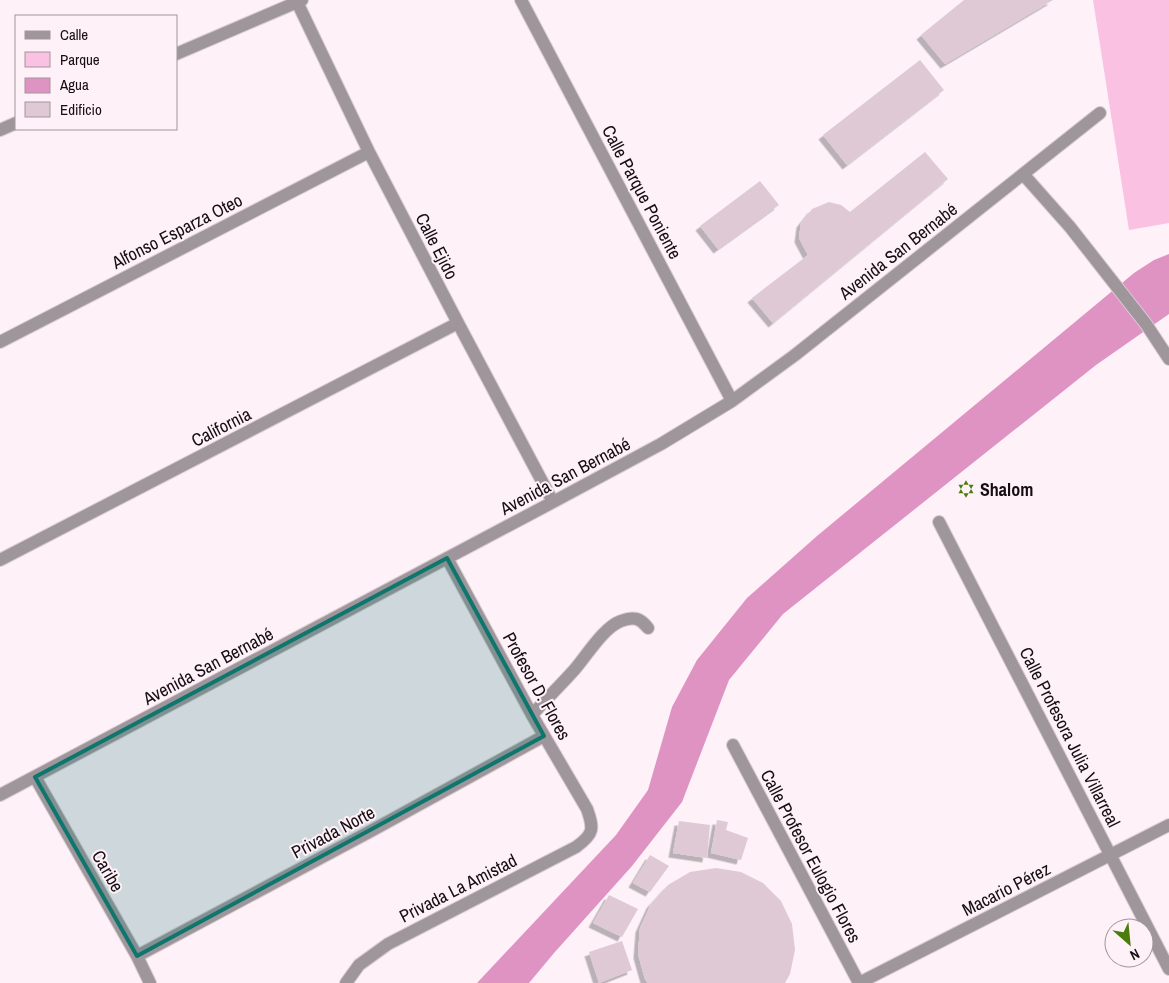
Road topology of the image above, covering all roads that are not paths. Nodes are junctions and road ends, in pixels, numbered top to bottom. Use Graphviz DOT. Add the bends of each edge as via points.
graph roads {
  1 [pos="521,0"];
  2 [pos="299,1"];
  3 [pos="178,53"];
  4 [pos="1100,113"];
  5 [pos="15,123"];
  6 [pos="0,130"];
  7 [pos="369,152"];
  8 [pos="1023,174"];
  9 [pos="458,323"];
  10 [pos="0,342"];
  11 [pos="1169,359"];
  12 [pos="732,401"];
  13 [pos="553,502"];
  14 [pos="939,522"];
  15 [pos="447,558"];
  16 [pos="0,560"];
  17 [pos="648,628"];
  18 [pos="532,715"];
  19 [pos="544,736"];
  20 [pos="733,745"];
  21 [pos="34,778"];
  22 [pos="0,795"];
  23 [pos="1169,825"];
  24 [pos="591,832"];
  25 [pos="1111,855"];
  26 [pos="137,956"];
  27 [pos="1169,969"];
  28 [pos="150,983"];
  29 [pos="346,983"];
  30 [pos="858,983"];
  1 -- 12 [label="street, Calle Parque Poniente"];
  2 -- 3 [label="street"];
  2 -- 7 [label="street, Calle Ejido"];
  4 -- 8 [label="street, Avenida San Bernabé"];
  5 -- 6 [label="street"];
  7 -- 9 [label="street, Calle Ejido"];
  7 -- 10 [label="street, Alfonso Esparza Oteo"];
  8 -- 11 [label="street" via="1110,277"];
  8 -- 12 [label="street, Avenida San Bernabé"];
  9 -- 13 [label="street, Calle Ejido"];
  9 -- 16 [label="street, California"];
  12 -- 13 [label="street, Avenida San Bernabé"];
  13 -- 15 [label="street, Avenida San Bernabé"];
  14 -- 25 [label="street, Calle Profesora Julia Villarreal"];
  15 -- 18 [label="street, Profesor D. Flores"];
  15 -- 21 [label="street, Avenida San Bernabé"];
  17 -- 18 [label="street" via="641,620 632,618 612,626"];
  18 -- 19 [label="street, Profesor D. Flores"];
  19 -- 24 [label="street, Profesor D. Flores" via="587,809"];
  19 -- 26 [label="street, Privada Norte"];
  20 -- 30 [label="street, Calle Profesor Eulogio Flores"];
  21 -- 22 [label="street, Avenida San Bernabé"];
  21 -- 26 [label="street, Caribe"];
  23 -- 25 [label="street, Macario Pérez"];
  24 -- 29 [label="street, Privada La Amistad" via="576,847 388,944 359,965"];
  25 -- 27 [label="street, Calle Profesora Julia Villarreal"];
  25 -- 30 [label="street, Macario Pérez"];
  26 -- 28 [label="street, Caribe"];
}
